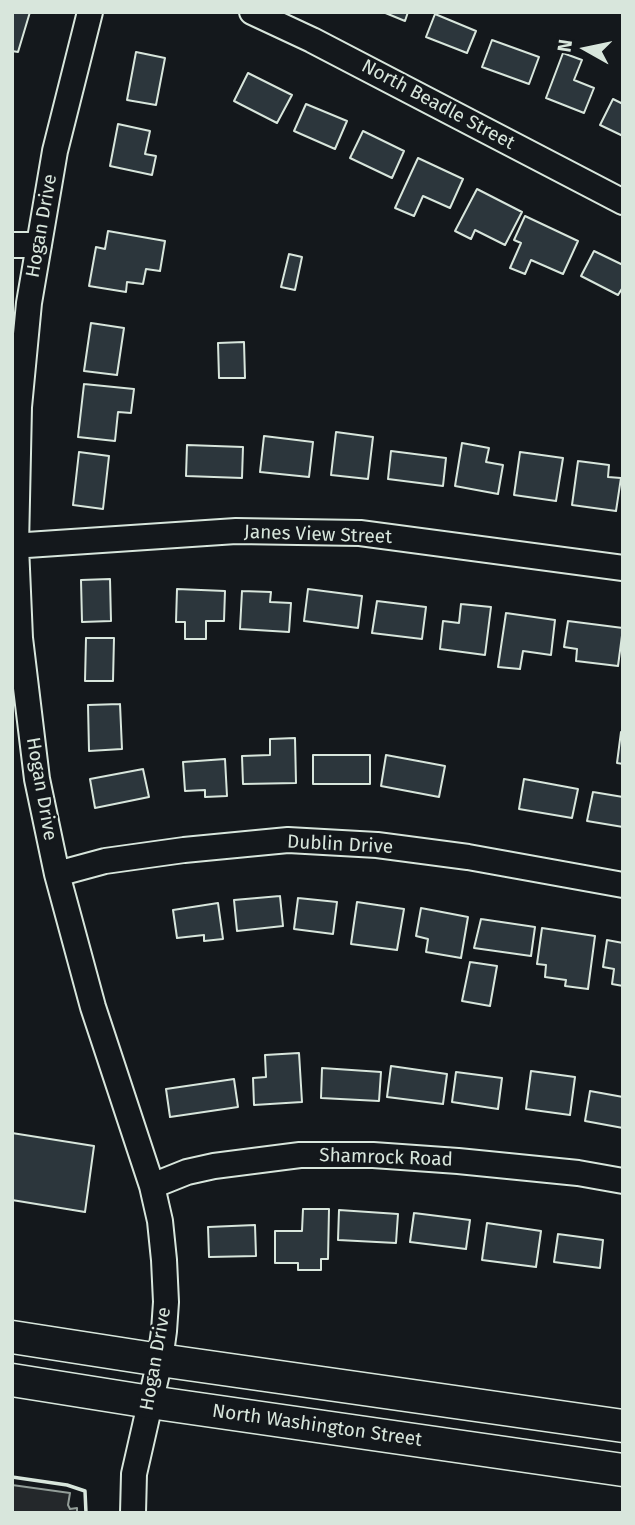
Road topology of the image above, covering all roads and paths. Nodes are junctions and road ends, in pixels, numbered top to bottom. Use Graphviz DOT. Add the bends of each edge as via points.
graph roads {
  1 [pos="90,12"];
  2 [pos="252,12"];
  3 [pos="623,202"];
  4 [pos="12,245"];
  5 [pos="39,245"];
  6 [pos="14,546"];
  7 [pos="623,568"];
  8 [pos="21,712"];
  9 [pos="57,874"];
  10 [pos="623,885"];
  11 [pos="623,1181"];
  12 [pos="152,1186"];
  13 [pos="12,1337"];
  14 [pos="160,1360"];
  15 [pos="12,1380"];
  16 [pos="149,1402"];
  17 [pos="623,1426"];
  18 [pos="623,1470"];
  19 [pos="133,1513"];
  1 -- 5 [label="street, Hogan Drive" via="55,151"];
  2 -- 3 [label="street, North Beadle Street"];
  4 -- 5 [label="street"];
  5 -- 6 [label="street, Hogan Drive" via="19,407"];
  6 -- 7 [label="street, Janes View Street" via="236,531 360,533"];
  6 -- 8 [label="street, Hogan Drive"];
  8 -- 9 [label="street, Hogan Drive"];
  9 -- 10 [label="street, Dublin Drive" via="105,860 288,840 468,857"];
  9 -- 12 [label="street, Hogan Drive" via="93,1007"];
  11 -- 12 [label="street, Shamrock Road" via="373,1154 300,1155 214,1166"];
  12 -- 14 [label="street, Hogan Drive" via="165,1270"];
  13 -- 14 [label="main road"];
  14 -- 16 [label="street, Hogan Drive"];
  14 -- 17 [label="main road"];
  15 -- 16 [label="main road, North Washington Street"];
  16 -- 18 [label="main road, North Washington Street"];
  16 -- 19 [label="street, Hogan Drive" via="134,1474"];
}
